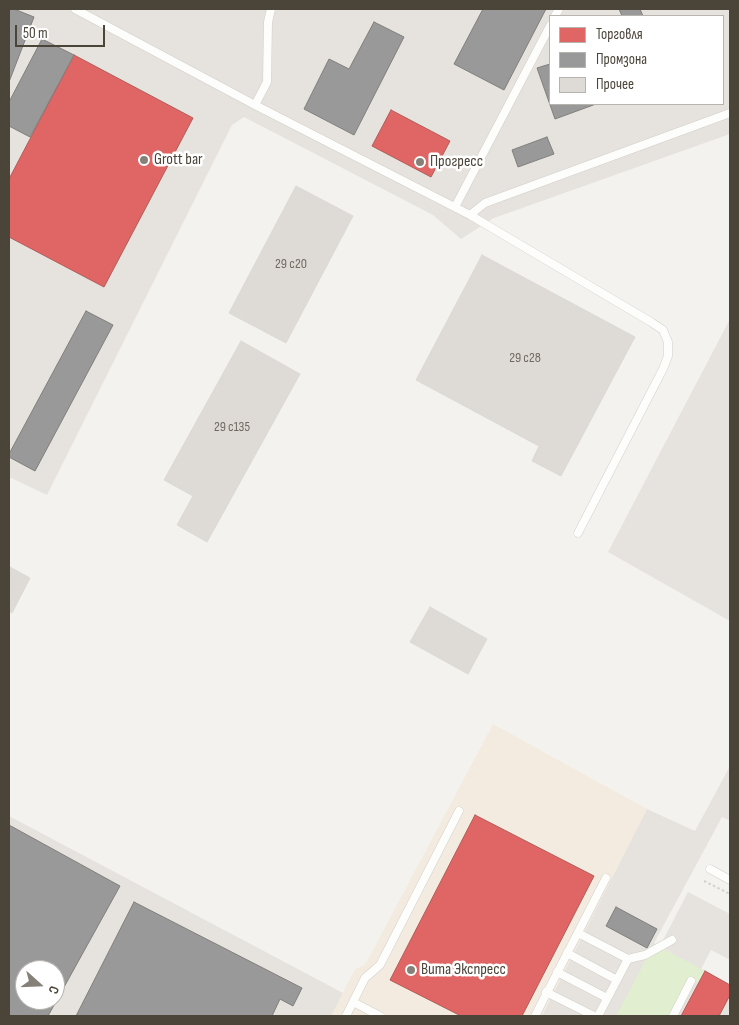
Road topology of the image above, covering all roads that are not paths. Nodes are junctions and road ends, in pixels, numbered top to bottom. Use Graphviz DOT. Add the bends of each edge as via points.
graph roads {
  1 [pos="75,9"];
  2 [pos="271,9"];
  3 [pos="549,28"];
  4 [pos="256,105"];
  5 [pos="730,113"];
  6 [pos="455,208"];
  7 [pos="470,215"];
  8 [pos="578,533"];
  9 [pos="458,812"];
  10 [pos="710,869"];
  11 [pos="606,878"];
  12 [pos="730,880"];
  13 [pos="578,932"];
  14 [pos="672,940"];
  15 [pos="567,953"];
  16 [pos="628,959"];
  17 [pos="557,972"];
  18 [pos="617,980"];
  19 [pos="691,981"];
  20 [pos="546,992"];
  21 [pos="607,998"];
  22 [pos="353,1002"];
  23 [pos="346,1016"];
  24 [pos="380,1016"];
  25 [pos="535,1016"];
  26 [pos="596,1016"];
  27 [pos="672,1016"];
  1 -- 4 [label="lane"];
  2 -- 4 [label="lane" via="267,82"];
  3 -- 6 [label="lane"];
  4 -- 6 [label="lane"];
  5 -- 7 [label="lane" via="485,203"];
  6 -- 7 [label="lane"];
  7 -- 8 [label="lane" via="651,322 663,330 668,342 668,356 663,369"];
  9 -- 22 [label="lane" via="380,965 365,978"];
  10 -- 12 [label="lane"];
  11 -- 13 [label="lane"];
  13 -- 15 [label="lane"];
  13 -- 16 [label="lane"];
  14 -- 16 [label="lane" via="646,955"];
  15 -- 17 [label="lane"];
  15 -- 18 [label="lane"];
  16 -- 18 [label="lane"];
  17 -- 20 [label="lane"];
  17 -- 21 [label="lane"];
  18 -- 21 [label="lane"];
  19 -- 27 [label="lane"];
  20 -- 25 [label="lane"];
  20 -- 26 [label="lane"];
  21 -- 26 [label="lane"];
  22 -- 23 [label="lane"];
  22 -- 24 [label="lane"];
}
